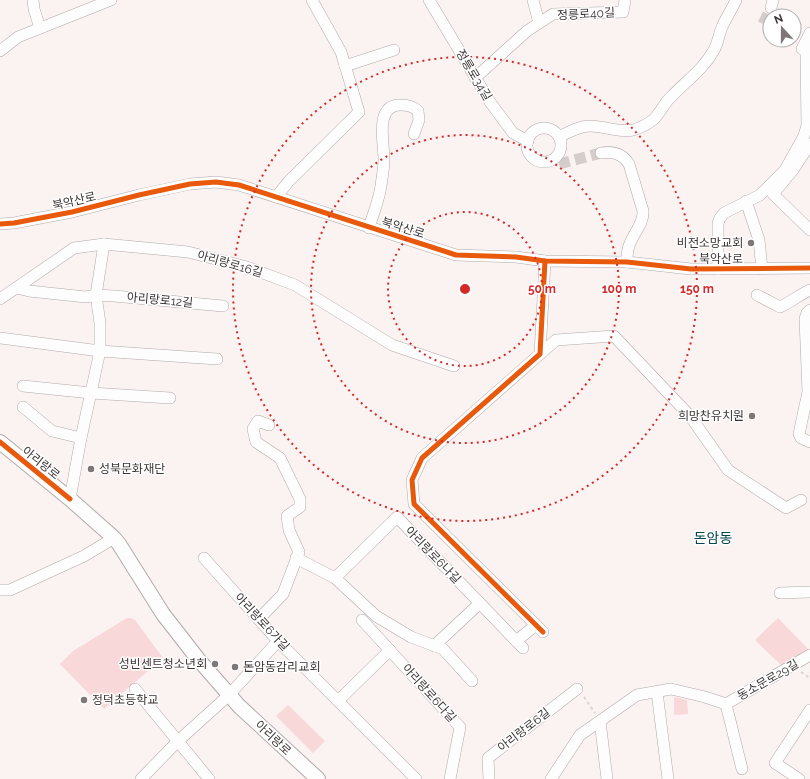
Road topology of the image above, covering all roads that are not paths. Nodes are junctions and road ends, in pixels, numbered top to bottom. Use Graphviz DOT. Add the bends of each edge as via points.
graph roads {
  1 [pos="111,0"];
  2 [pos="312,0"];
  3 [pos="429,0"];
  4 [pos="533,0"];
  5 [pos="626,0"];
  6 [pos="736,0"];
  7 [pos="35,1"];
  8 [pos="539,23"];
  9 [pos="40,28"];
  10 [pos="810,33"];
  11 [pos="810,44"];
  12 [pos="394,50"];
  13 [pos="0,51"];
  14 [pos="345,66"];
  15 [pos="805,71"];
  16 [pos="476,78"];
  17 [pos="414,134"];
  18 [pos="559,137"];
  19 [pos="808,140"];
  20 [pos="528,141"];
  21 [pos="601,154"];
  22 [pos="276,197"];
  23 [pos="746,201"];
  24 [pos="0,224"];
  25 [pos="369,228"];
  26 [pos="810,230"];
  27 [pos="104,244"];
  28 [pos="546,260"];
  29 [pos="627,262"];
  30 [pos="810,268"];
  31 [pos="718,269"];
  32 [pos="762,269"];
  33 [pos="18,288"];
  34 [pos="810,290"];
  35 [pos="96,295"];
  36 [pos="757,295"];
  37 [pos="0,299"];
  38 [pos="223,306"];
  39 [pos="810,310"];
  40 [pos="0,338"];
  41 [pos="100,351"];
  42 [pos="540,354"];
  43 [pos="216,359"];
  44 [pos="454,366"];
  45 [pos="23,386"];
  46 [pos="91,393"];
  47 [pos="170,398"];
  48 [pos="23,407"];
  49 [pos="269,424"];
  50 [pos="81,438"];
  51 [pos="0,442"];
  52 [pos="810,442"];
  53 [pos="70,499"];
  54 [pos="801,500"];
  55 [pos="114,538"];
  56 [pos="204,558"];
  57 [pos="296,558"];
  58 [pos="335,578"];
  59 [pos="0,590"];
  60 [pos="810,592"];
  61 [pos="780,593"];
  62 [pos="480,603"];
  63 [pos="259,619"];
  64 [pos="362,620"];
  65 [pos="278,641"];
  66 [pos="434,646"];
  67 [pos="390,650"];
  68 [pos="810,655"];
  69 [pos="472,681"];
  70 [pos="135,689"];
  71 [pos="578,689"];
  72 [pos="657,692"];
  73 [pos="229,695"];
  74 [pos="338,701"];
  75 [pos="726,704"];
  76 [pos="810,710"];
  77 [pos="600,721"];
  78 [pos="178,742"];
  79 [pos="742,769"];
  80 [pos="141,779"];
  81 [pos="209,779"];
  82 [pos="318,779"];
  83 [pos="416,779"];
  84 [pos="450,779"];
  85 [pos="489,779"];
  86 [pos="551,779"];
  87 [pos="608,779"];
  88 [pos="668,779"];
  89 [pos="799,779"];
  1 -- 9 [label="street"];
  2 -- 14 [label="street" via="341,52"];
  3 -- 16 [label="street, 정릉로34길"];
  4 -- 8 [label="street"];
  5 -- 8 [label="street, 정릉로40길" via="622,12 553,14"];
  6 -- 18 [label="street" via="707,61 647,124 624,131 583,126"];
  7 -- 9 [label="street" via="34,9"];
  8 -- 16 [label="street"];
  9 -- 13 [label="street" via="18,37"];
  10 -- 15 [label="street" via="802,48"];
  11 -- 15 [label="street" via="806,53"];
  12 -- 14 [label="street"];
  14 -- 22 [label="street" via="359,112"];
  15 -- 19 [label="street"];
  16 -- 20 [label="street, 정릉로34길" via="490,102 514,133"];
  17 -- 25 [label="street" via="419,120 415,108 398,105 389,109 383,121 384,159 381,188"];
  18 -- 20 [label="street" via="551,130 540,129 531,134"];
  18 -- 20 [label="street" via="559,153 545,162 530,155"];
  19 -- 23 [label="street" via="762,194"];
  19 -- 26 [label="street" via="793,170 773,193"];
  21 -- 29 [label="street" via="610,152 626,159 643,211 641,222 629,246"];
  22 -- 24 [label="street, 북악산로" via="239,185 216,182 190,184 14,224"];
  22 -- 25 [label="street, 북악산로"];
  23 -- 31 [label="street" via="720,218"];
  23 -- 32 [label="street, 북악산로" via="759,240"];
  25 -- 28 [label="street, 북악산로" via="456,255"];
  27 -- 33 [label="street, 아리랑로16길" via="74,248"];
  27 -- 35 [label="street"];
  27 -- 44 [label="street, 아리랑로16길" via="188,252 247,267 295,285 392,345"];
  28 -- 29 [label="street, 북악산로"];
  28 -- 42 [label="street"];
  29 -- 31 [label="street, 북악산로" via="690,269"];
  30 -- 32 [label="street, 북악산로"];
  31 -- 32 [label="street, 북악산로"];
  33 -- 35 [label="street, 아리랑로12길" via="86,297"];
  33 -- 37 [label="street, 아리랑로16길"];
  34 -- 36 [label="street" via="780,307"];
  35 -- 38 [label="street, 아리랑로12길"];
  35 -- 41 [label="street"];
  39 -- 52 [label="street" via="805,320 808,392 799,434 801,438"];
  40 -- 41 [label="street"];
  41 -- 43 [label="street"];
  41 -- 46 [label="street"];
  42 -- 54 [label="street" via="556,340 614,336 690,416 728,470 786,508"];
  42 -- 62 [label="street, 아리랑로6나길" via="422,458 412,480 414,504 539,629 520,644"];
  45 -- 46 [label="street"];
  46 -- 47 [label="street"];
  46 -- 50 [label="street"];
  48 -- 50 [label="street" via="52,431"];
  49 -- 57 [label="street" via="258,421 253,429 256,442 280,458 300,499 300,507 287,516 289,530 299,552"];
  50 -- 53 [label="street"];
  51 -- 53 [label="main road, 아리랑로"];
  53 -- 55 [label="main road, 아리랑로"];
  55 -- 59 [label="street" via="84,556 10,590"];
  55 -- 73 [label="main road, 아리랑로" via="163,614"];
  56 -- 63 [label="street, 아리랑로6가길"];
  57 -- 58 [label="street"];
  57 -- 63 [label="street" via="283,594"];
  58 -- 62 [label="street, 아리랑로6나길" via="398,518"];
  58 -- 66 [label="street" via="376,616 411,637"];
  60 -- 61 [label="street"];
  62 -- 66 [label="street"];
  63 -- 65 [label="street, 아리랑로6가길"];
  64 -- 67 [label="street, 아리랑로6다길"];
  65 -- 73 [label="street"];
  65 -- 74 [label="street, 아리랑로6가길"];
  66 -- 69 [label="street" via="443,649"];
  67 -- 74 [label="street"];
  67 -- 84 [label="street, 아리랑로6다길" via="460,727"];
  68 -- 75 [label="street, 동소문로29길"];
  70 -- 78 [label="street"];
  71 -- 85 [label="street, 아리랑로6길" via="488,758"];
  72 -- 75 [label="street, 동소문로29길" via="671,689"];
  72 -- 77 [label="street, 동소문로29길" via="637,695"];
  72 -- 88 [label="street"];
  73 -- 78 [label="street"];
  73 -- 82 [label="main road, 아리랑로"];
  74 -- 83 [label="street, 아리랑로6가길"];
  75 -- 79 [label="street, 동소문로29길"];
  76 -- 89 [label="street" via="775,763"];
  77 -- 86 [label="street, 동소문로29길" via="580,735"];
  77 -- 87 [label="street"];
  78 -- 80 [label="street"];
  78 -- 81 [label="street"];
}
